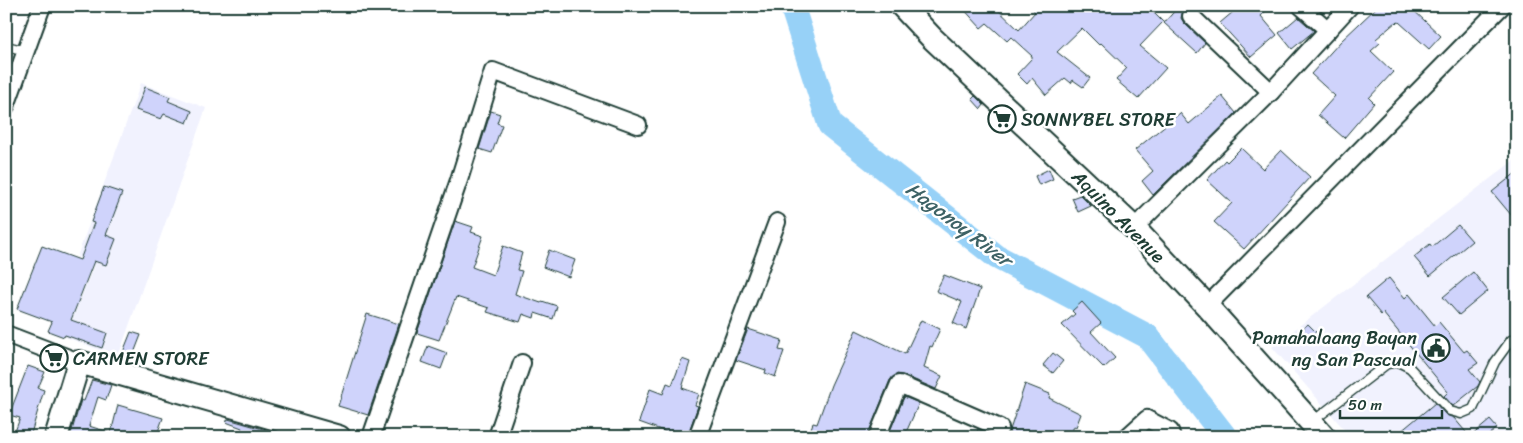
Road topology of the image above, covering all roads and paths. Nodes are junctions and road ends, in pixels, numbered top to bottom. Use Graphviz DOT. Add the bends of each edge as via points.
graph roads {
  1 [pos="42,6"];
  2 [pos="902,6"];
  3 [pos="1301,6"];
  4 [pos="1350,6"];
  5 [pos="1502,6"];
  6 [pos="1191,16"];
  7 [pos="1328,30"];
  8 [pos="6,46"];
  9 [pos="27,51"];
  10 [pos="11,80"];
  11 [pos="1270,92"];
  12 [pos="6,106"];
  13 [pos="638,125"];
  14 [pos="777,222"];
  15 [pos="1134,228"];
  16 [pos="1207,306"];
  17 [pos="6,334"];
  18 [pos="1511,340"];
  19 [pos="79,362"];
  20 [pos="522,363"];
  21 [pos="1000,428"];
  22 [pos="1318,429"];
  23 [pos="310,433"];
  24 [pos="56,437"];
  25 [pos="339,437"];
  26 [pos="371,437"];
  27 [pos="497,437"];
  28 [pos="697,437"];
  29 [pos="876,437"];
  30 [pos="1128,437"];
  31 [pos="1172,437"];
  1 -- 9 [label="street"];
  2 -- 15 [label="main road, Aquino Avenue"];
  3 -- 7 [label="street"];
  4 -- 7 [label="street"];
  5 -- 16 [label="street"];
  6 -- 11 [label="street"];
  7 -- 11 [label="street"];
  8 -- 9 [label="lane"];
  9 -- 10 [label="street"];
  10 -- 12 [label="street"];
  11 -- 15 [label="street"];
  13 -- 26 [label="street" via="493,70"];
  14 -- 28 [label="street"];
  15 -- 16 [label="main road, Aquino Avenue"];
  16 -- 22 [label="main road, Aquino Avenue"];
  17 -- 19 [label="street"];
  18 -- 22 [label="lane" via="1495,362 1473,409 1461,414 1450,411 1410,368 1398,362 1387,364"];
  19 -- 23 [label="main road"];
  19 -- 24 [label="main road"];
  20 -- 27 [label="street"];
  21 -- 29 [label="street" via="899,384"];
  23 -- 25 [label="main road"];
  30 -- 31 [label="street" via="1147,419 1170,431"];
}
